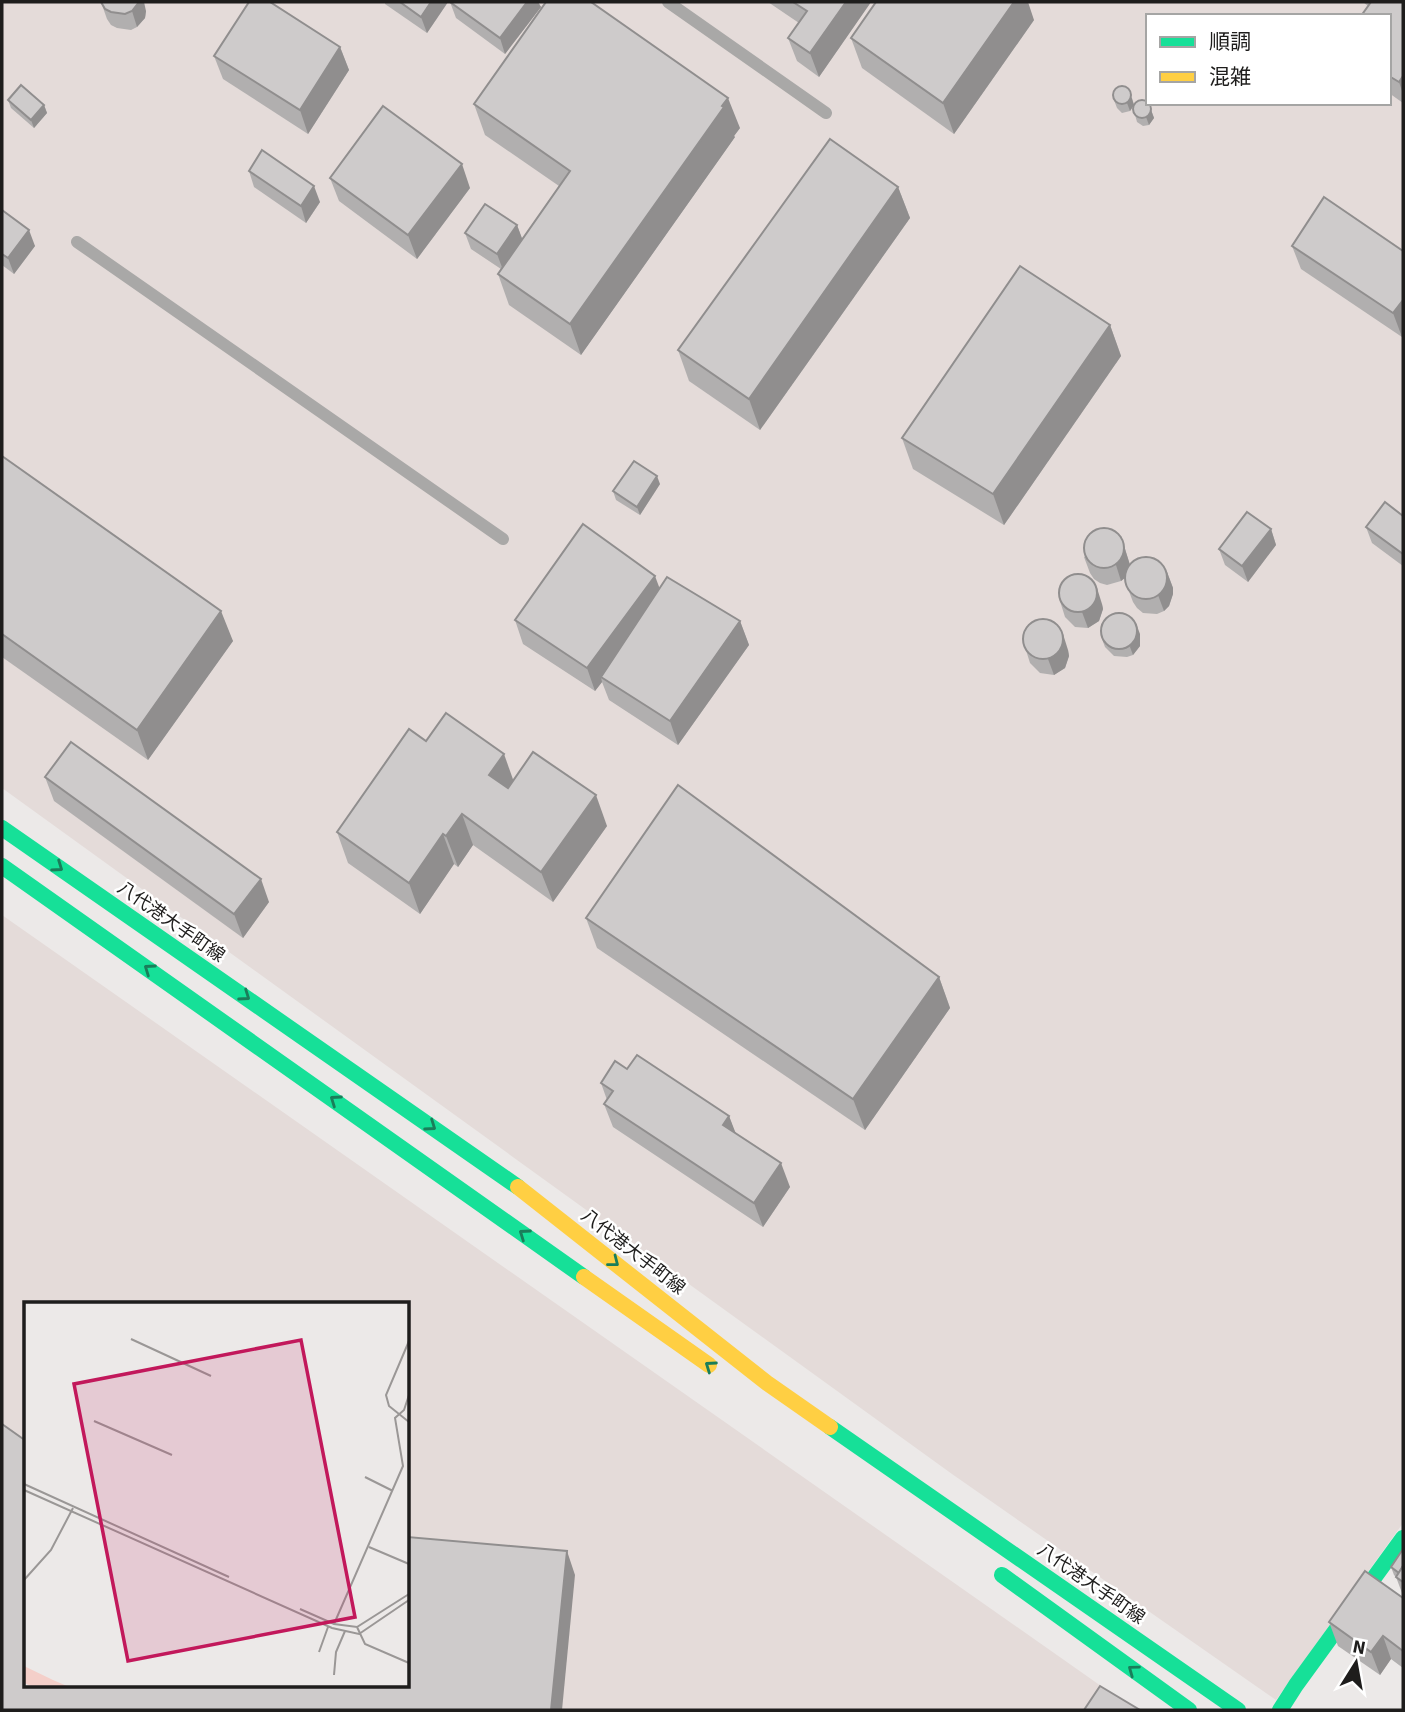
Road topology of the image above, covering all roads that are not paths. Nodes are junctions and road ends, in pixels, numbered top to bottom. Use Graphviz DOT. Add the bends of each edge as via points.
graph roads {
  1 [pos="668,2"];
  2 [pos="826,113"];
  3 [pos="77,242"];
  4 [pos="503,539"];
  5 [pos="2,828"];
  6 [pos="2,866"];
  7 [pos="727,1378"];
  8 [pos="1403,1538"];
  9 [pos="986,1563"];
  10 [pos="1189,1710"];
  11 [pos="1238,1710"];
  12 [pos="1280,1710"];
  1 -- 2 [label="lane"];
  3 -- 4 [label="lane"];
  5 -- 11 [label="main road, 八代港大手町線, one-way" via="522,1190 767,1382"];
  7 -- 6 [label="main road, one-way"];
  8 -- 12 [label="main road"];
  10 -- 9 [label="main road, one-way"];
}
